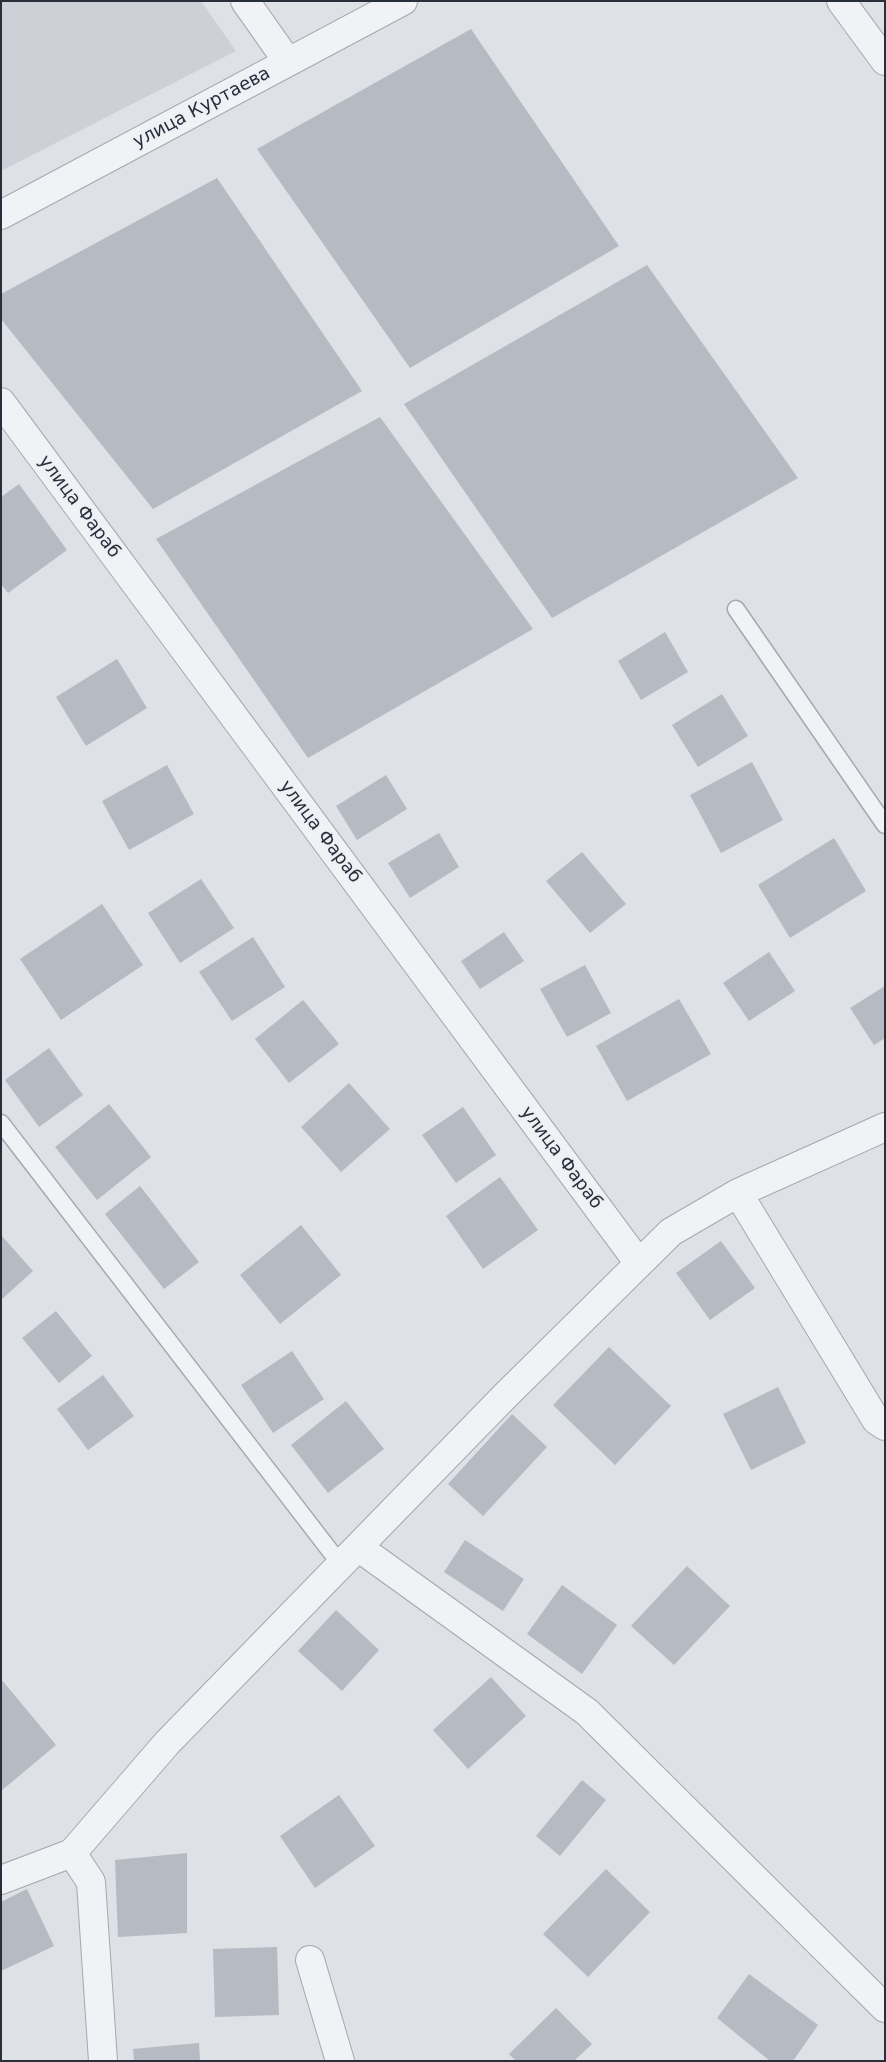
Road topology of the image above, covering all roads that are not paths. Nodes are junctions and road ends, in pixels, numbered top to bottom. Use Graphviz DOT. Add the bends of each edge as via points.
graph roads {
  1 [pos="245,1"];
  2 [pos="403,1"];
  3 [pos="841,1"];
  4 [pos="288,62"];
  5 [pos="885,62"];
  6 [pos="1,215"];
  7 [pos="1,402"];
  8 [pos="736,609"];
  9 [pos="885,825"];
  10 [pos="1,1123"];
  11 [pos="885,1127"];
  12 [pos="738,1192"];
  13 [pos="638,1262"];
  14 [pos="885,1426"];
  15 [pos="350,1556"];
  16 [pos="72,1853"];
  17 [pos="1,1880"];
  18 [pos="310,1960"];
  19 [pos="885,2008"];
  20 [pos="103,2061"];
  21 [pos="340,2061"];
  1 -- 4 [label="street"];
  2 -- 4 [label="street, улица Куртаева"];
  3 -- 5 [label="street"];
  4 -- 6 [label="street, улица Куртаева"];
  7 -- 13 [label="street, улица Фараб"];
  8 -- 9 [label="lane"];
  10 -- 15 [label="lane"];
  11 -- 12 [label="street"];
  12 -- 13 [label="street" via="670,1232"];
  12 -- 14 [label="street" via="876,1420"];
  13 -- 15 [label="street"];
  15 -- 16 [label="street" via="167,1743"];
  15 -- 19 [label="street" via="587,1712"];
  16 -- 17 [label="street"];
  16 -- 20 [label="street" via="91,1882"];
  18 -- 21 [label="street"];
}
